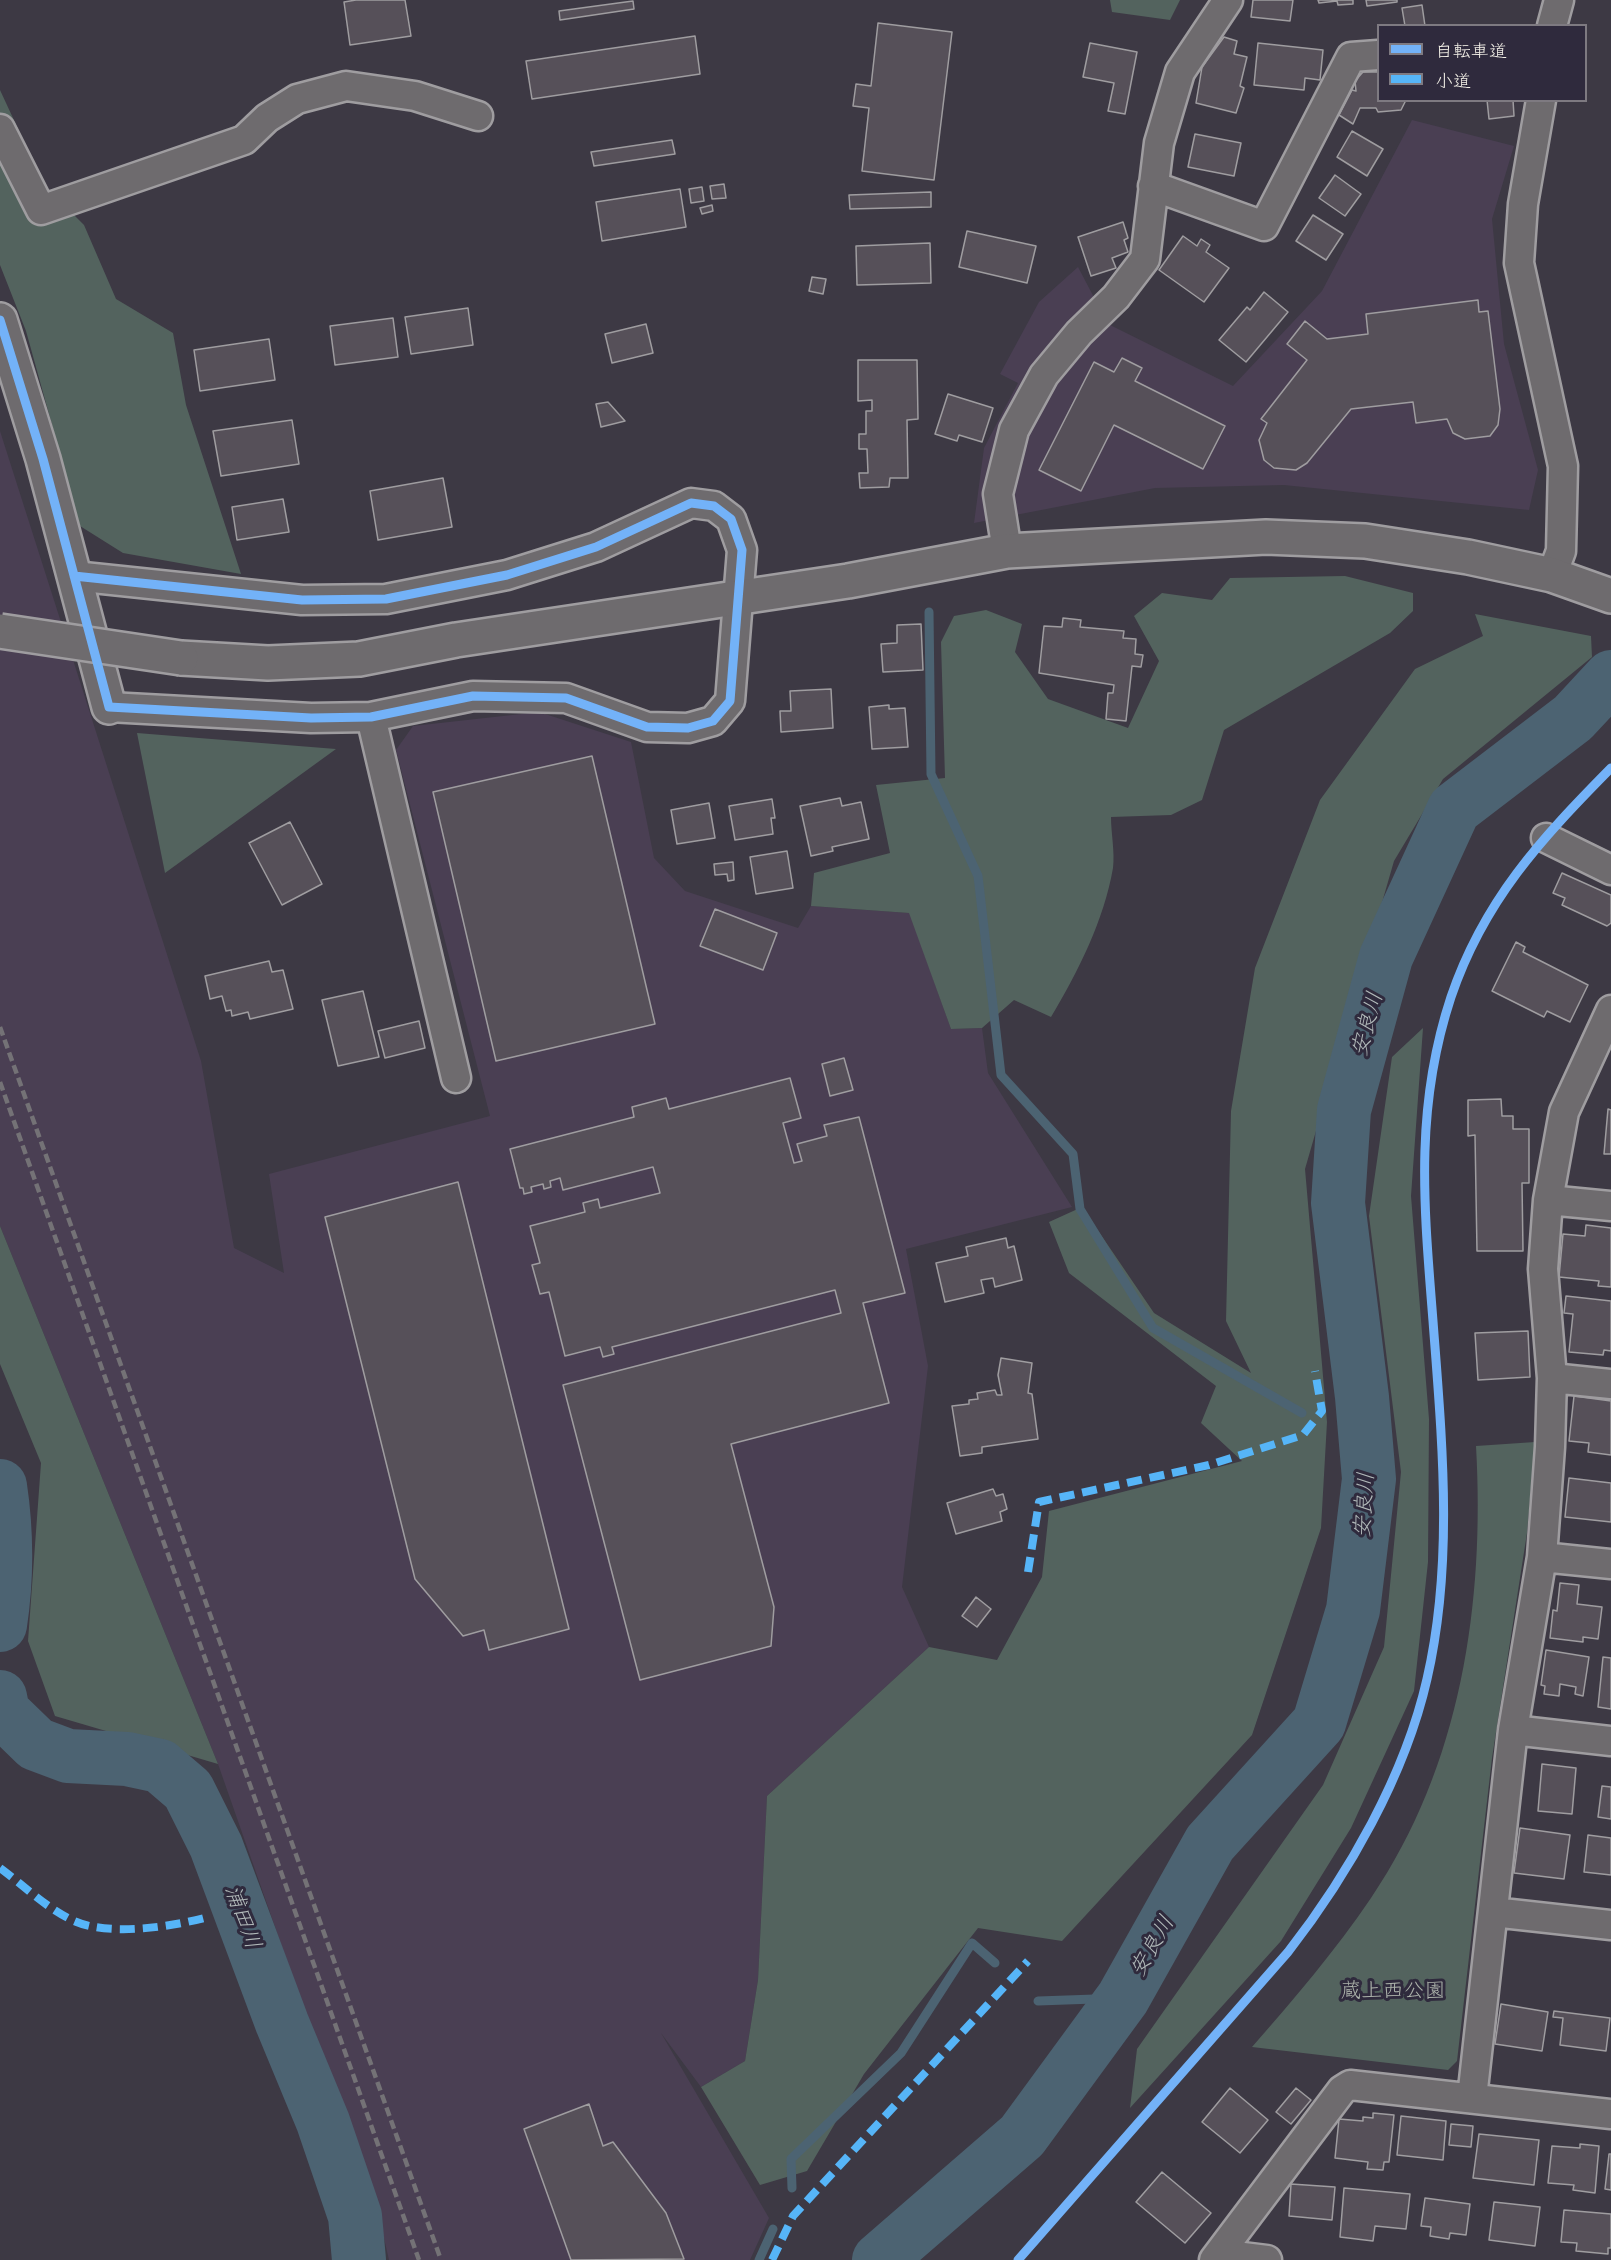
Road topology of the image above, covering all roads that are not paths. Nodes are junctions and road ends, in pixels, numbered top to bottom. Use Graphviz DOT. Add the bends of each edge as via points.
graph roads {
  1 [pos="1228,0"];
  2 [pos="1559,0"];
  3 [pos="1553,24"];
  4 [pos="1377,55"];
  5 [pos="1541,102"];
  6 [pos="478,116"];
  7 [pos="0,129"];
  8 [pos="1153,186"];
  9 [pos="0,320"];
  10 [pos="1007,551"];
  11 [pos="1552,575"];
  12 [pos="74,576"];
  13 [pos="1611,596"];
  14 [pos="739,599"];
  15 [pos="0,631"];
  16 [pos="109,707"];
  17 [pos="371,717"];
  18 [pos="1546,838"];
  19 [pos="1611,870"];
  20 [pos="1611,1010"];
  21 [pos="456,1078"];
  22 [pos="1548,1200"];
  23 [pos="1611,1206"];
  24 [pos="1552,1378"];
  25 [pos="1611,1384"];
  26 [pos="1542,1557"];
  27 [pos="1611,1564"];
  28 [pos="1513,1730"];
  29 [pos="1611,1741"];
  30 [pos="1493,1912"];
  31 [pos="1611,1925"];
  32 [pos="1472,2098"];
  33 [pos="1611,2114"];
  34 [pos="1216,2257"];
  35 [pos="1268,2260"];
  1 -- 8 [label="street" via="1180,72 1159,143"];
  2 -- 3 [label="street"];
  4 -- 8 [label="street" via="1351,57 1264,226"];
  5 -- 11 [label="street" via="1523,204 1519,263 1563,466 1561,551"];
  6 -- 7 [label="street" via="415,96 346,86 297,99 267,118 244,141 41,210"];
  8 -- 10 [label="street" via="1145,259 1116,297 1044,375 1014,430 998,494"];
  9 -- 12 [label="street"];
  10 -- 11 [label="street" via="1277,537 1365,541"];
  10 -- 14 [label="street"];
  11 -- 13 [label="street"];
  12 -- 14 [label="street" via="303,600 386,599 507,575 596,547 691,503 714,506 731,519 742,550"];
  12 -- 16 [label="street"];
  14 -- 15 [label="street, bridge" via="456,640 359,659 268,663 181,658"];
  14 -- 17 [label="street" via="730,701 713,721 688,728 647,727 566,698 473,696"];
  16 -- 17 [label="street" via="311,718"];
  17 -- 21 [label="street"];
  18 -- 19 [label="street"];
  20 -- 22 [label="street" via="1564,1112"];
  22 -- 23 [label="street"];
  22 -- 24 [label="street" via="1543,1269"];
  24 -- 25 [label="street"];
  24 -- 26 [label="street"];
  26 -- 27 [label="street"];
  26 -- 28 [label="street"];
  28 -- 29 [label="street"];
  28 -- 30 [label="street"];
  30 -- 31 [label="street"];
  30 -- 32 [label="street"];
  32 -- 33 [label="street"];
  32 -- 34 [label="street" via="1350,2085 1342,2090"];
  34 -- 35 [label="street"];
}
